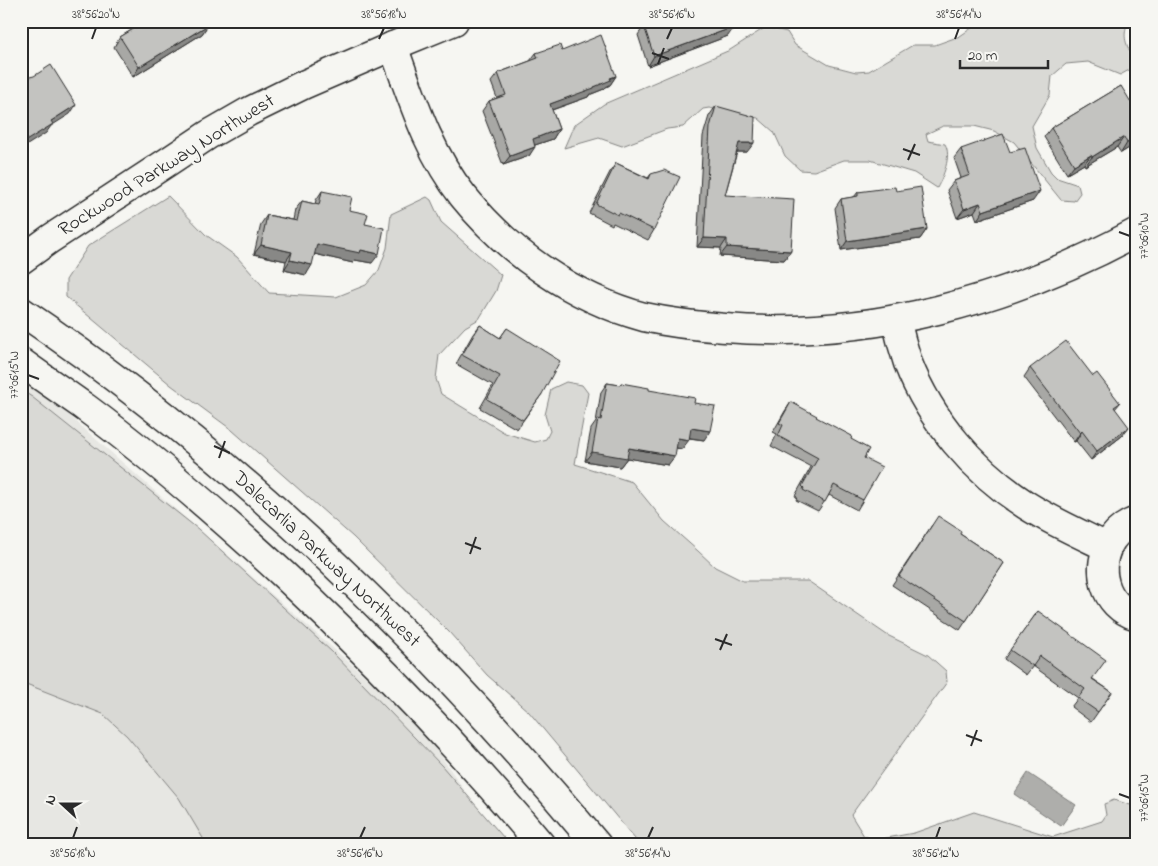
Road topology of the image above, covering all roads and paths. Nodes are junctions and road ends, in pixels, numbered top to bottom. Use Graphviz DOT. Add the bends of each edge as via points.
graph roads {
  1 [pos="454,21"];
  2 [pos="393,46"];
  3 [pos="1137,232"];
  4 [pos="21,260"];
  5 [pos="21,311"];
  6 [pos="896,319"];
  7 [pos="21,362"];
  8 [pos="1137,521"];
  9 [pos="1107,547"];
  10 [pos="1137,616"];
  11 [pos="541,845"];
  12 [pos="597,845"];
  1 -- 2 [label="street, Rockwood Parkway Northwest"];
  2 -- 4 [label="street, Rockwood Parkway Northwest" via="248,112 169,160"];
  2 -- 6 [label="street" via="426,136 462,195 516,251 577,290 644,317 706,327 788,331"];
  3 -- 6 [label="street" via="1077,262 1019,285 964,303"];
  5 -- 12 [label="street, Dalecarlia Parkway Northwest" via="170,420 336,566 452,682"];
  6 -- 9 [label="street" via="908,363 920,388 959,446 997,483 1025,504"];
  7 -- 11 [label="street, Dalecarlia Parkway Northwest" via="166,472 300,590 395,682"];
  8 -- 9 [label="street" via="1117,533"];
  9 -- 10 [label="street" via="1102,562 1108,593 1117,605"];
}
